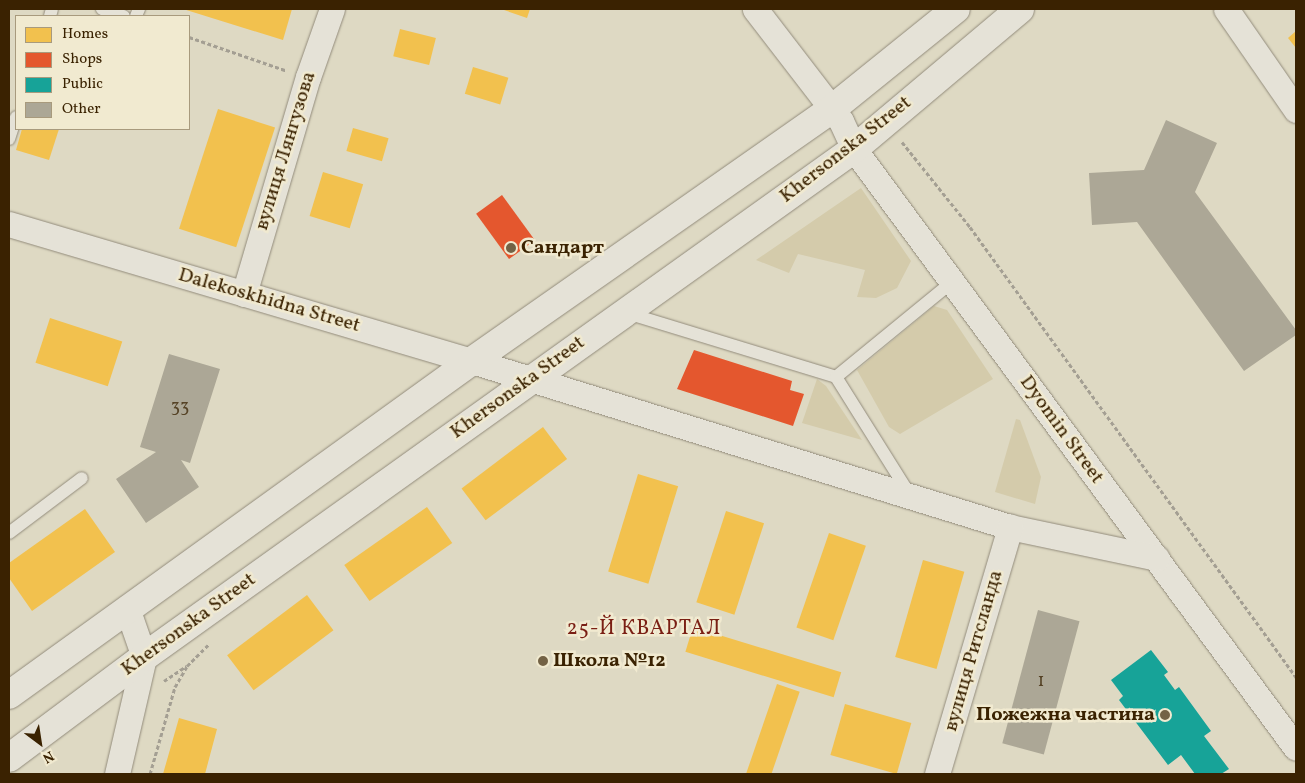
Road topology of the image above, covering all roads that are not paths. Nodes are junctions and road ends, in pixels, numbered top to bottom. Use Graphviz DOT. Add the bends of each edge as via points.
graph roads {
  1 [pos="102,9"];
  2 [pos="332,9"];
  3 [pos="755,9"];
  4 [pos="956,9"];
  5 [pos="1020,9"];
  6 [pos="1226,9"];
  7 [pos="121,15"];
  8 [pos="832,109"];
  9 [pos="1296,110"];
  10 [pos="15,120"];
  11 [pos="9,139"];
  12 [pos="854,149"];
  13 [pos="9,224"];
  14 [pos="952,282"];
  15 [pos="244,294"];
  16 [pos="624,312"];
  17 [pos="472,361"];
  18 [pos="836,377"];
  19 [pos="529,380"];
  20 [pos="82,478"];
  21 [pos="911,497"];
  22 [pos="1010,527"];
  23 [pos="9,533"];
  24 [pos="1156,558"];
  25 [pos="127,608"];
  26 [pos="144,657"];
  27 [pos="9,695"];
  28 [pos="1296,748"];
  29 [pos="9,758"];
  30 [pos="117,774"];
  31 [pos="937,774"];
  1 -- 7 [label="lane"];
  2 -- 15 [label="street, вулиця Лянгузова" via="308,77"];
  3 -- 8 [label="street, Dyomin Street"];
  4 -- 8 [label="street, Khersonska Street"];
  5 -- 12 [label="street, Khersonska Street"];
  6 -- 9 [label="street"];
  8 -- 12 [label="street, Dyomin Street"];
  8 -- 17 [label="street, Khersonska Street"];
  10 -- 11 [label="lane"];
  12 -- 14 [label="street, Dyomin Street"];
  12 -- 16 [label="street, Khersonska Street"];
  13 -- 15 [label="street, Dalekoskhidna Street"];
  14 -- 18 [label="lane"];
  14 -- 24 [label="street, Dyomin Street"];
  15 -- 17 [label="street, Dalekoskhidna Street"];
  16 -- 18 [label="lane"];
  16 -- 19 [label="street, Khersonska Street"];
  17 -- 19 [label="street, Dalekoskhidna Street"];
  17 -- 25 [label="street, Khersonska Street"];
  18 -- 21 [label="lane"];
  19 -- 21 [label="street, Dalekoskhidna Street"];
  19 -- 26 [label="street, Khersonska Street"];
  20 -- 23 [label="lane"];
  21 -- 22 [label="street, Dalekoskhidna Street"];
  22 -- 24 [label="street, Dalekoskhidna Street"];
  22 -- 31 [label="street, вулиця Ритсланда"];
  24 -- 28 [label="street, Dyomin Street"];
  25 -- 26 [label="street"];
  25 -- 27 [label="street, Khersonska Street"];
  26 -- 29 [label="street, Khersonska Street"];
  26 -- 30 [label="street"];
}
